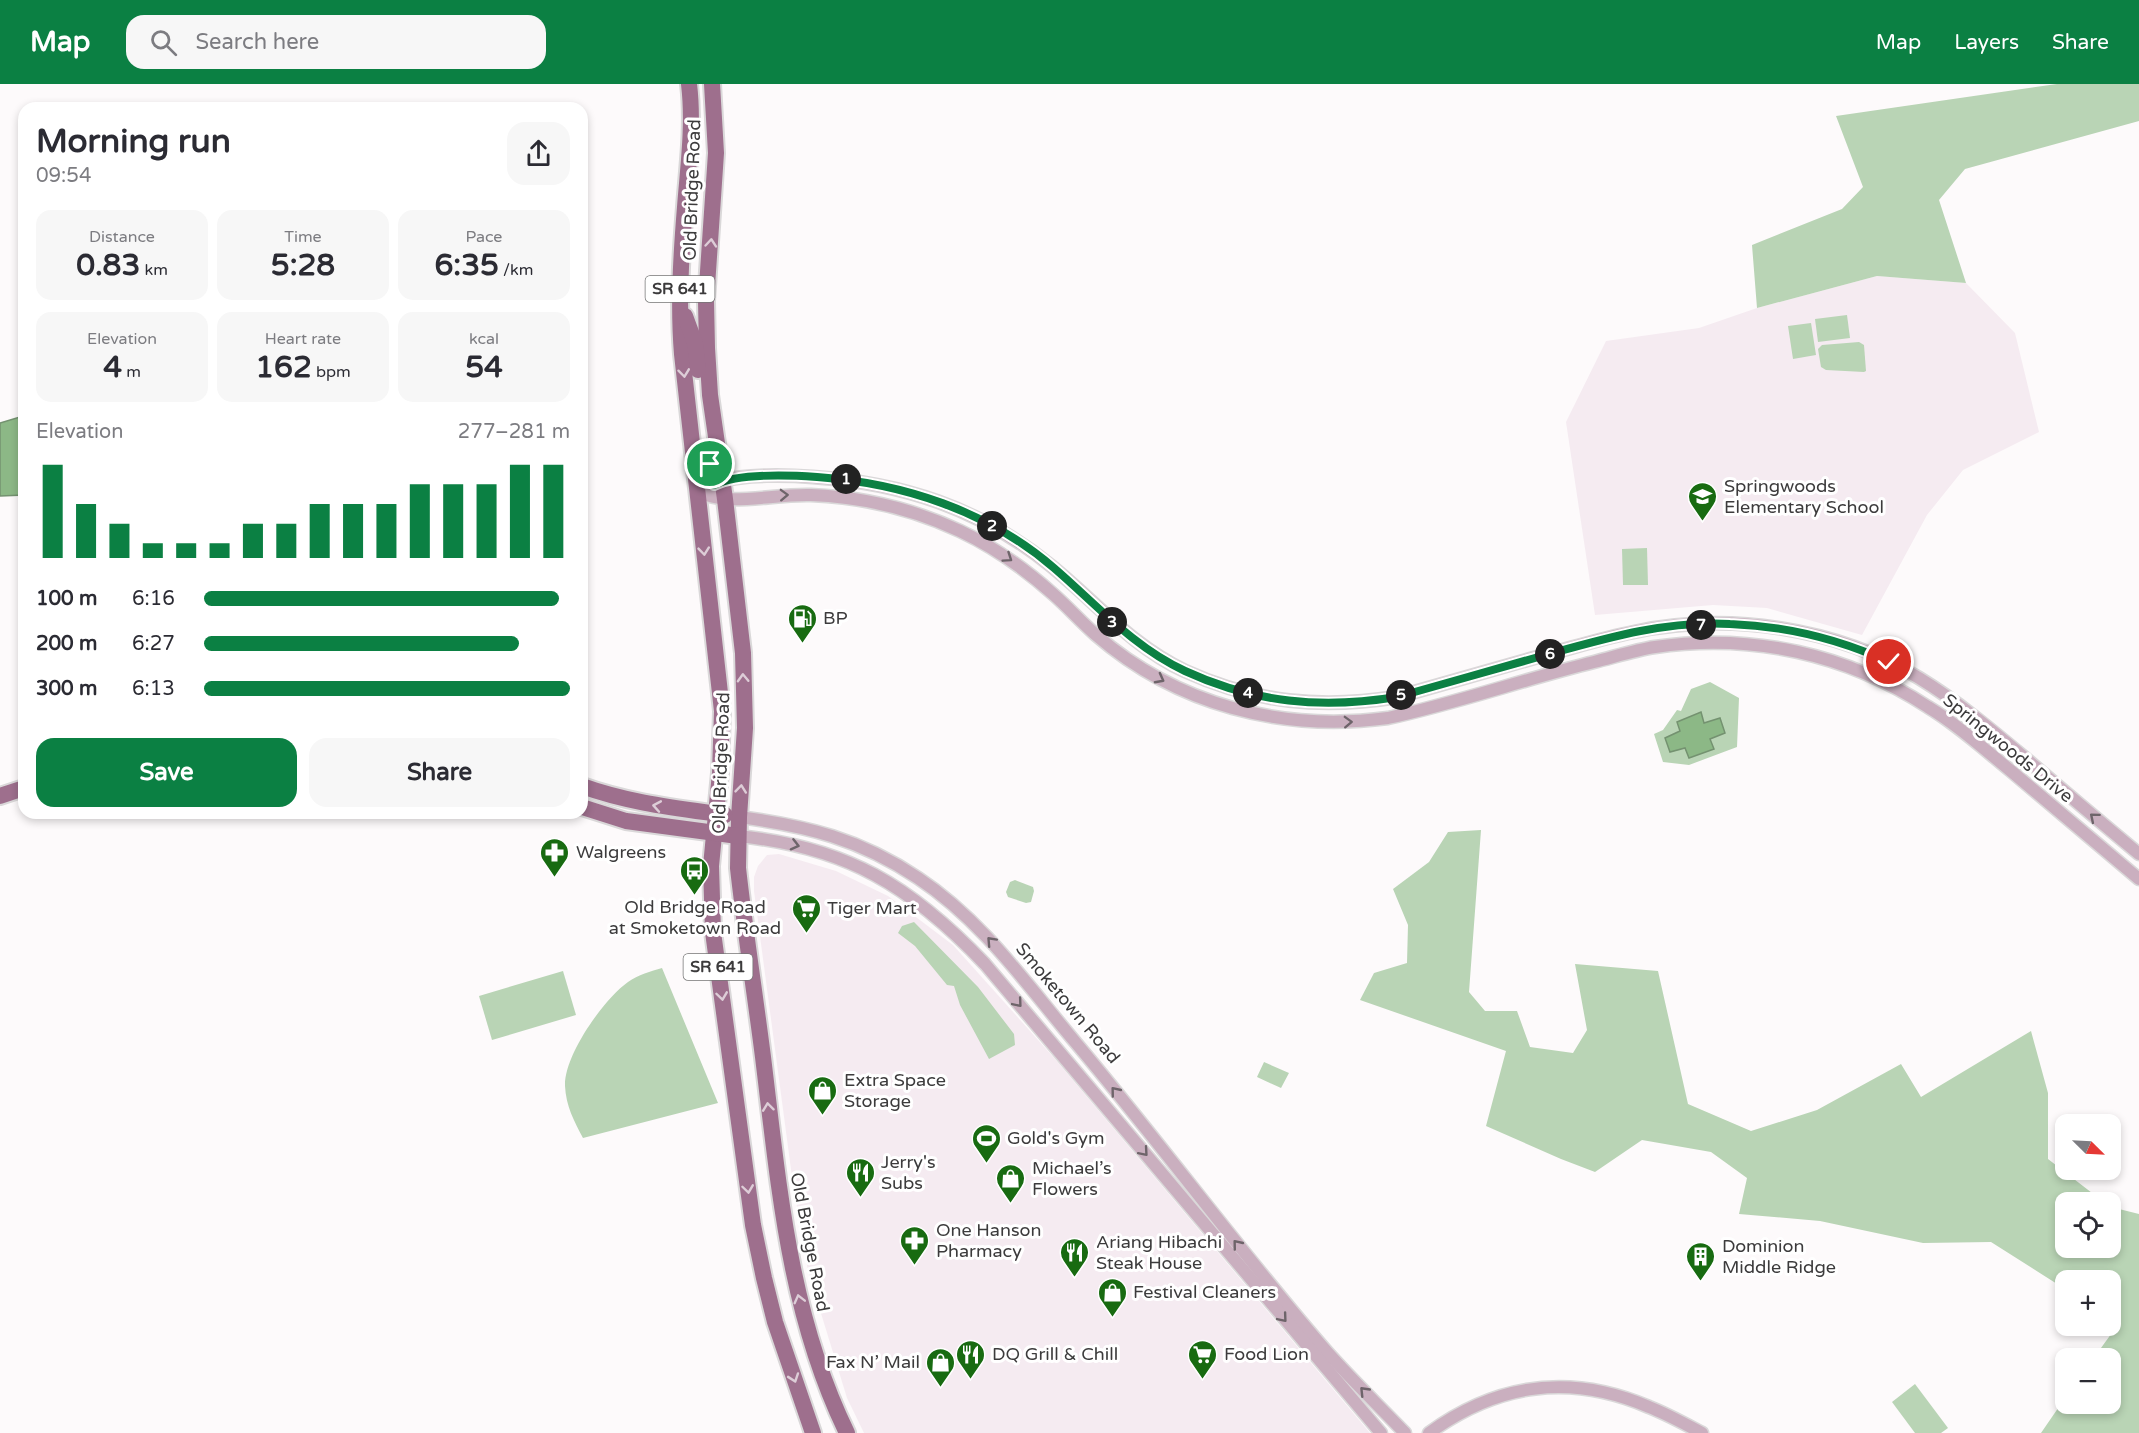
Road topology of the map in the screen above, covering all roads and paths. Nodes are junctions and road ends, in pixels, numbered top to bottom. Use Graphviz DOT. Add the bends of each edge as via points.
graph roads {
  1 [pos="689,84"];
  2 [pos="712,84"];
  3 [pos="680,302"];
  4 [pos="718,483"];
  5 [pos="698,493"];
  6 [pos="725,499"];
  7 [pos="588,788"];
  8 [pos="18,790"];
  9 [pos="0,795"];
  10 [pos="588,809"];
  11 [pos="715,813"];
  12 [pos="739,817"];
  13 [pos="713,833"];
  14 [pos="738,836"];
  15 [pos="2139,854"];
  16 [pos="2139,879"];
  17 [pos="813,1433"];
  18 [pos="847,1433"];
  19 [pos="1381,1433"];
  20 [pos="1405,1433"];
  21 [pos="1429,1433"];
  22 [pos="1702,1433"];
  1 -- 3 [label="main road, Old Bridge Road / SR 641" via="691,120"];
  4 -- 2 [label="main road, Old Bridge Road / SR 641, one-way" via="706,301 716,153"];
  3 -- 4 [label="main road" via="695,343"];
  3 -- 5 [label="main road, Old Bridge Road / SR 641, one-way"];
  4 -- 5 [label="street, Springwoods Drive"];
  4 -- 6 [label="main road"];
  15 -- 4 [label="street, Springwoods Drive, one-way" via="1949,697 1889,662 1827,639 1728,623 1649,629 1397,697 1330,704 1278,699 1237,691 1161,659 1116,626 1026,546 926,496 878,483 794,475"];
  5 -- 6 [label="street, Springwoods Drive"];
  5 -- 11 [label="main road, Old Bridge Road / SR 641, one-way" via="722,711"];
  12 -- 6 [label="main road, Old Bridge Road / SR 641, one-way" via="745,728 743,653"];
  6 -- 16 [label="street, Springwoods Drive, one-way" via="782,495 846,498 936,521 1009,558 1135,665 1191,694 1261,716 1326,722 1388,718 1653,647 1741,643 1805,652 1866,673 1929,707"];
  11 -- 7 [label="main road, Smoketown Road, one-way" via="631,801"];
  8 -- 9 [label="main road"];
  10 -- 13 [label="main road" via="626,821"];
  11 -- 12 [label="main road, Smoketown Road"];
  11 -- 13 [label="main road, Old Bridge Road / SR 641"];
  12 -- 14 [label="main road, Old Bridge Road / SR 641"];
  20 -- 12 [label="street, Smoketown Road, one-way" via="1328,1354 999,950 948,899 877,854 823,832"];
  13 -- 14 [label="main road"];
  13 -- 17 [label="main road, Old Bridge Road / SR 641, one-way" via="713,932 753,1225 775,1322"];
  18 -- 14 [label="main road, Old Bridge Road / SR 641, one-way" via="813,1349 791,1263 741,901"];
  14 -- 19 [label="street, one-way" via="797,845 858,866 910,895 961,939"];
  21 -- 22 [label="street" via="1485,1400 1546,1387 1624,1398"];
}
